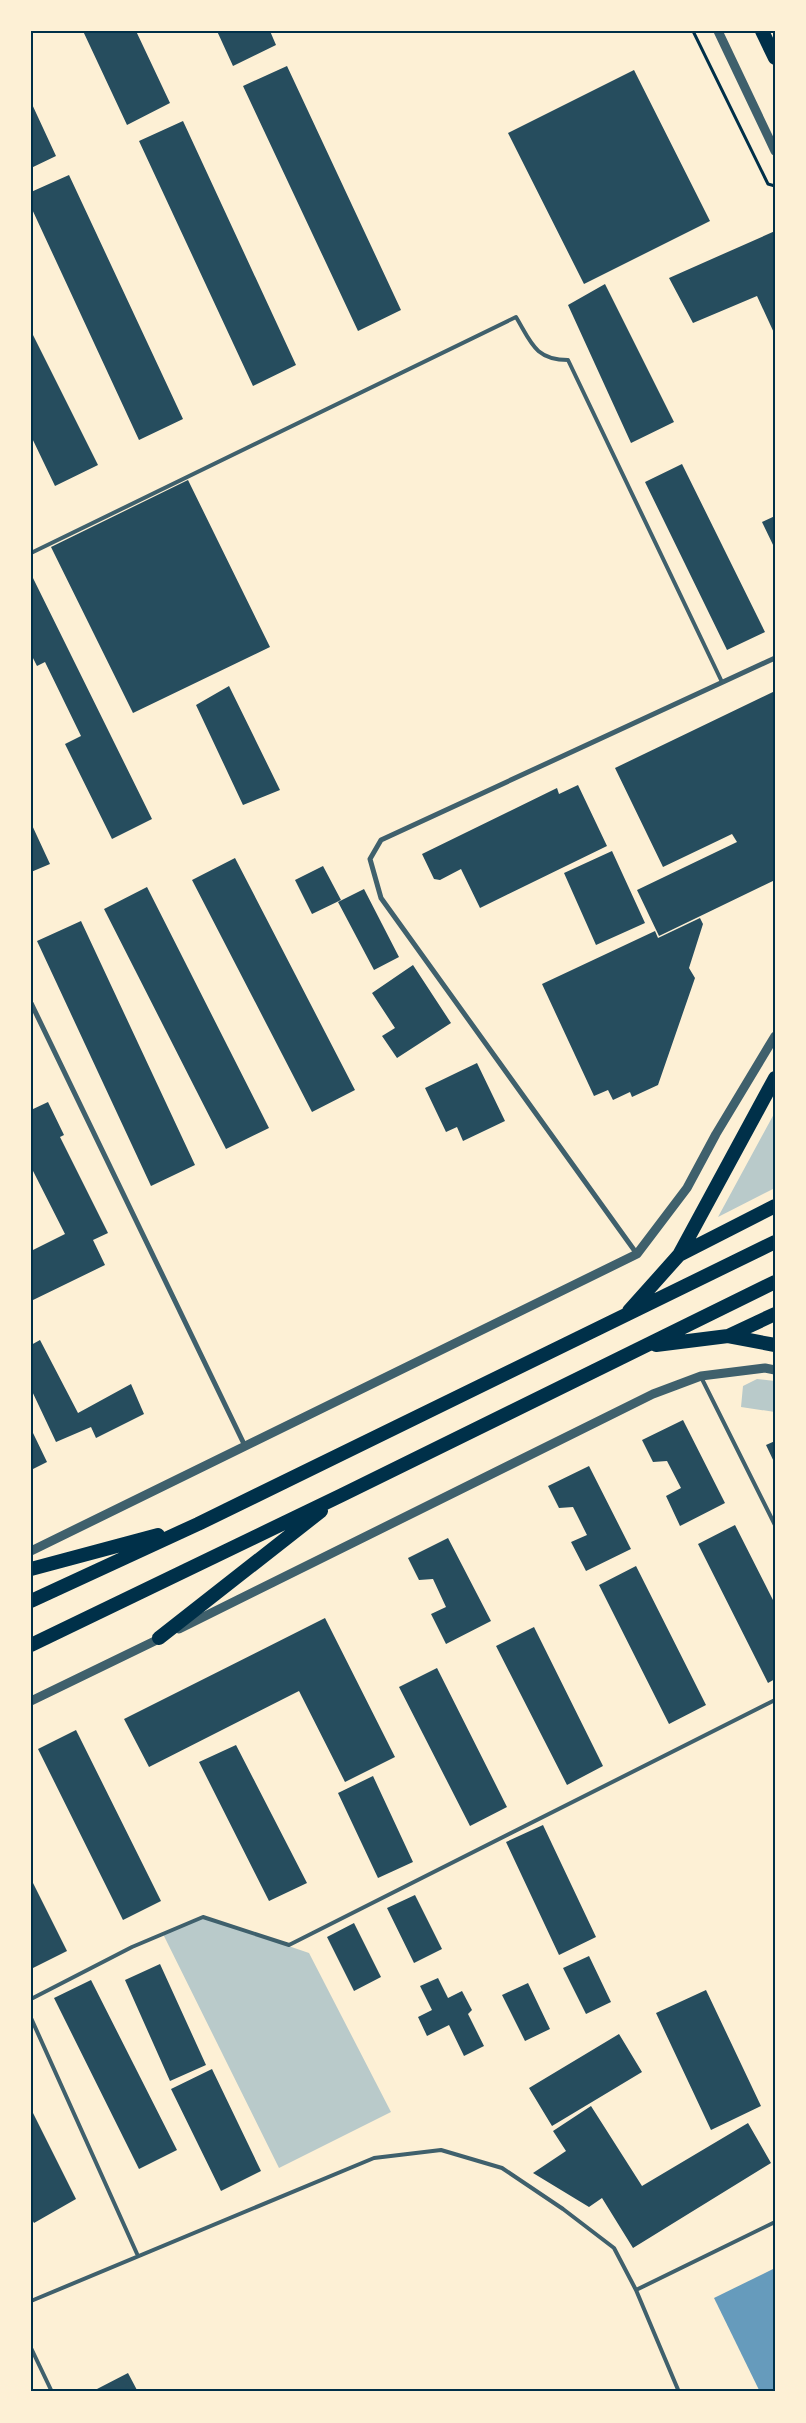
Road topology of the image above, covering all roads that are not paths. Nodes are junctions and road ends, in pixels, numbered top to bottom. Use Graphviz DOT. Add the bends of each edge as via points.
graph roads {
  1 [pos="718,31"];
  2 [pos="762,31"];
  3 [pos="775,58"];
  4 [pos="775,151"];
  5 [pos="31,553"];
  6 [pos="775,658"];
  7 [pos="722,682"];
  8 [pos="31,1003"];
  9 [pos="775,1036"];
  10 [pos="775,1078"];
  11 [pos="775,1206"];
  12 [pos="775,1242"];
  13 [pos="637,1254"];
  14 [pos="679,1255"];
  15 [pos="775,1282"];
  16 [pos="775,1314"];
  17 [pos="623,1317"];
  18 [pos="728,1336"];
  19 [pos="775,1345"];
  20 [pos="646,1346"];
  21 [pos="775,1370"];
  22 [pos="701,1376"];
  23 [pos="245,1446"];
  24 [pos="342,1496"];
  25 [pos="198,1524"];
  26 [pos="775,1525"];
  27 [pos="31,1551"];
  28 [pos="31,1569"];
  29 [pos="31,1601"];
  30 [pos="159,1638"];
  31 [pos="31,1645"];
  32 [pos="775,1700"];
  33 [pos="31,1701"];
  34 [pos="31,1999"];
  35 [pos="31,2018"];
  36 [pos="775,2222"];
  37 [pos="138,2256"];
  38 [pos="636,2290"];
  39 [pos="31,2301"];
  40 [pos="31,2348"];
  41 [pos="52,2392"];
  42 [pos="680,2392"];
  1 -- 4 [label="street"];
  2 -- 3 [label="highway"];
  5 -- 7 [label="lane" via="516,317 540,355 568,360"];
  6 -- 7 [label="street"];
  7 -- 13 [label="street" via="381,840 370,860 381,898"];
  8 -- 23 [label="street"];
  9 -- 13 [label="street" via="686,1188"];
  10 -- 14 [label="highway"];
  11 -- 14 [label="highway"];
  12 -- 17 [label="highway"];
  13 -- 23 [label="street"];
  14 -- 17 [label="highway"];
  15 -- 20 [label="highway"];
  16 -- 18 [label="highway"];
  17 -- 25 [label="highway"];
  18 -- 19 [label="highway"];
  18 -- 20 [label="highway"];
  20 -- 24 [label="highway"];
  21 -- 22 [label="street" via="765,1368"];
  22 -- 26 [label="lane"];
  22 -- 30 [label="street" via="654,1394"];
  23 -- 27 [label="street"];
  24 -- 30 [label="highway"];
  24 -- 31 [label="highway"];
  25 -- 28 [label="highway"];
  25 -- 29 [label="highway"];
  30 -- 33 [label="street"];
  32 -- 34 [label="lane" via="289,1945 203,1917 132,1947"];
  35 -- 37 [label="lane"];
  36 -- 38 [label="lane"];
  37 -- 38 [label="lane" via="374,2158 442,2150 502,2168 563,2209 614,2248"];
  37 -- 39 [label="lane"];
  38 -- 42 [label="lane"];
  40 -- 41 [label="lane"];
}
